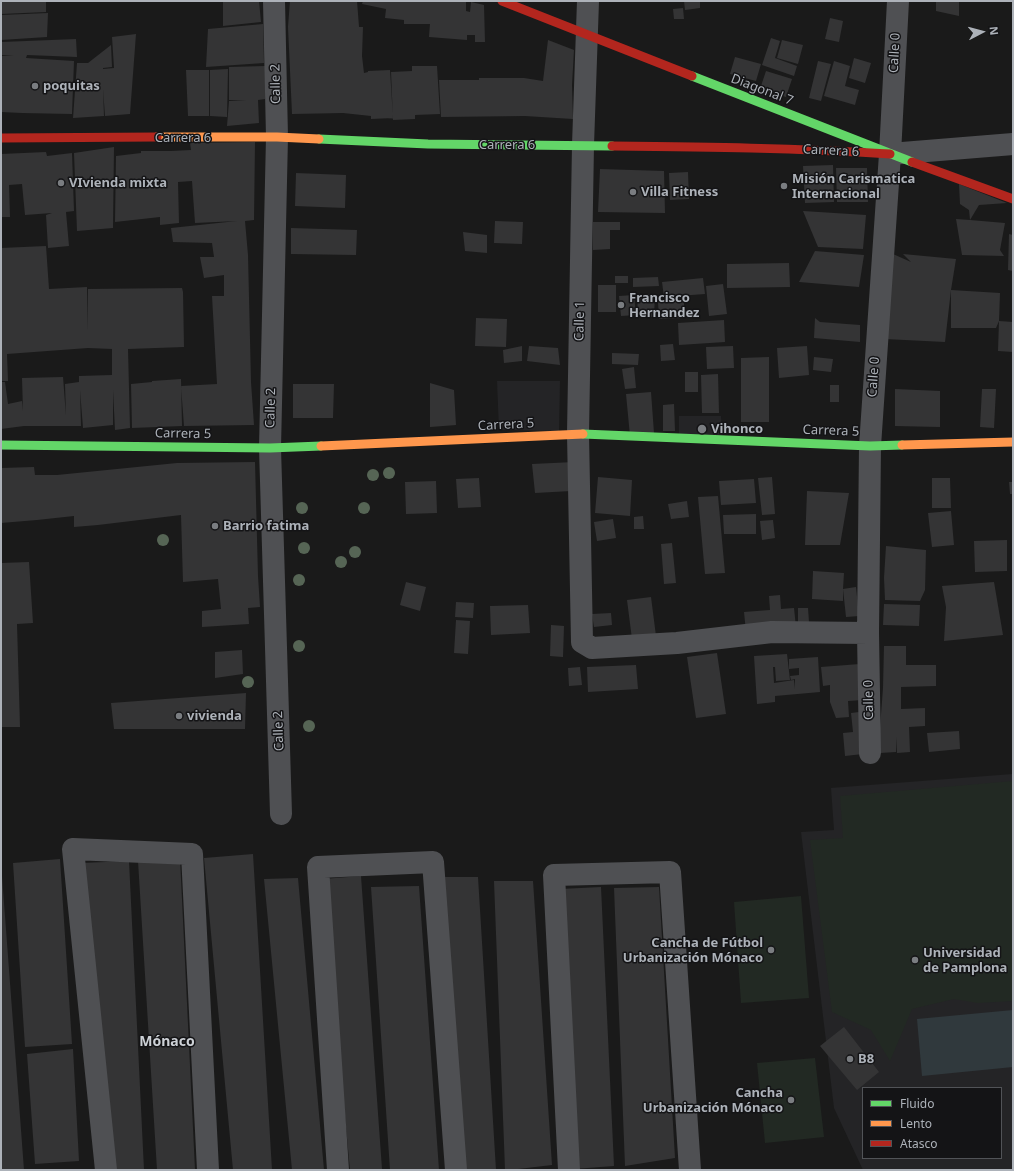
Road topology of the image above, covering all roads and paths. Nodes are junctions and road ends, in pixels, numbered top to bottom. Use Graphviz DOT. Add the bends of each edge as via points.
graph roads {
  1 [pos="274,1"];
  2 [pos="502,1"];
  3 [pos="588,1"];
  4 [pos="898,1"];
  5 [pos="586,35"];
  6 [pos="277,137"];
  7 [pos="1,138"];
  8 [pos="1013,144"];
  9 [pos="583,145"];
  10 [pos="890,154"];
  11 [pos="1013,199"];
  12 [pos="578,434"];
  13 [pos="1013,442"];
  14 [pos="1,445"];
  15 [pos="870,446"];
  16 [pos="270,448"];
  17 [pos="868,633"];
  18 [pos="870,753"];
  19 [pos="281,814"];
  20 [pos="106,1170"];
  21 [pos="208,1170"];
  22 [pos="338,1170"];
  23 [pos="456,1170"];
  24 [pos="569,1170"];
  25 [pos="685,1170"];
  1 -- 6 [label="street, Calle 2"];
  2 -- 5 [label="street, Diagonal 7"];
  3 -- 5 [label="street, Calle 1"];
  4 -- 10 [label="street, Calle 0"];
  5 -- 9 [label="street, Calle 1"];
  5 -- 10 [label="street, Diagonal 7"];
  6 -- 7 [label="street, Carrera 6"];
  6 -- 9 [label="street, Carrera 6" via="428,144"];
  6 -- 16 [label="street, Calle 2"];
  8 -- 10 [label="street, Carrera 6"];
  9 -- 10 [label="street, Carrera 6" via="764,148"];
  9 -- 12 [label="street, Calle 1"];
  10 -- 11 [label="street, Diagonal 7"];
  10 -- 15 [label="street, Calle 0"];
  12 -- 15 [label="street, Carrera 5"];
  12 -- 16 [label="street, Carrera 5"];
  12 -- 17 [label="street, Calle 1" via="582,642 592,648 676,643 772,632"];
  13 -- 15 [label="street, Carrera 5"];
  14 -- 16 [label="street, Carrera 5"];
  15 -- 17 [label="street, Calle 0"];
  16 -- 19 [label="street, Calle 2"];
  17 -- 18 [label="street, Calle 0"];
  20 -- 21 [label="street" via="73,849 192,854"];
  22 -- 23 [label="street" via="318,867 433,862"];
  24 -- 25 [label="street" via="554,875 670,872"];
}
